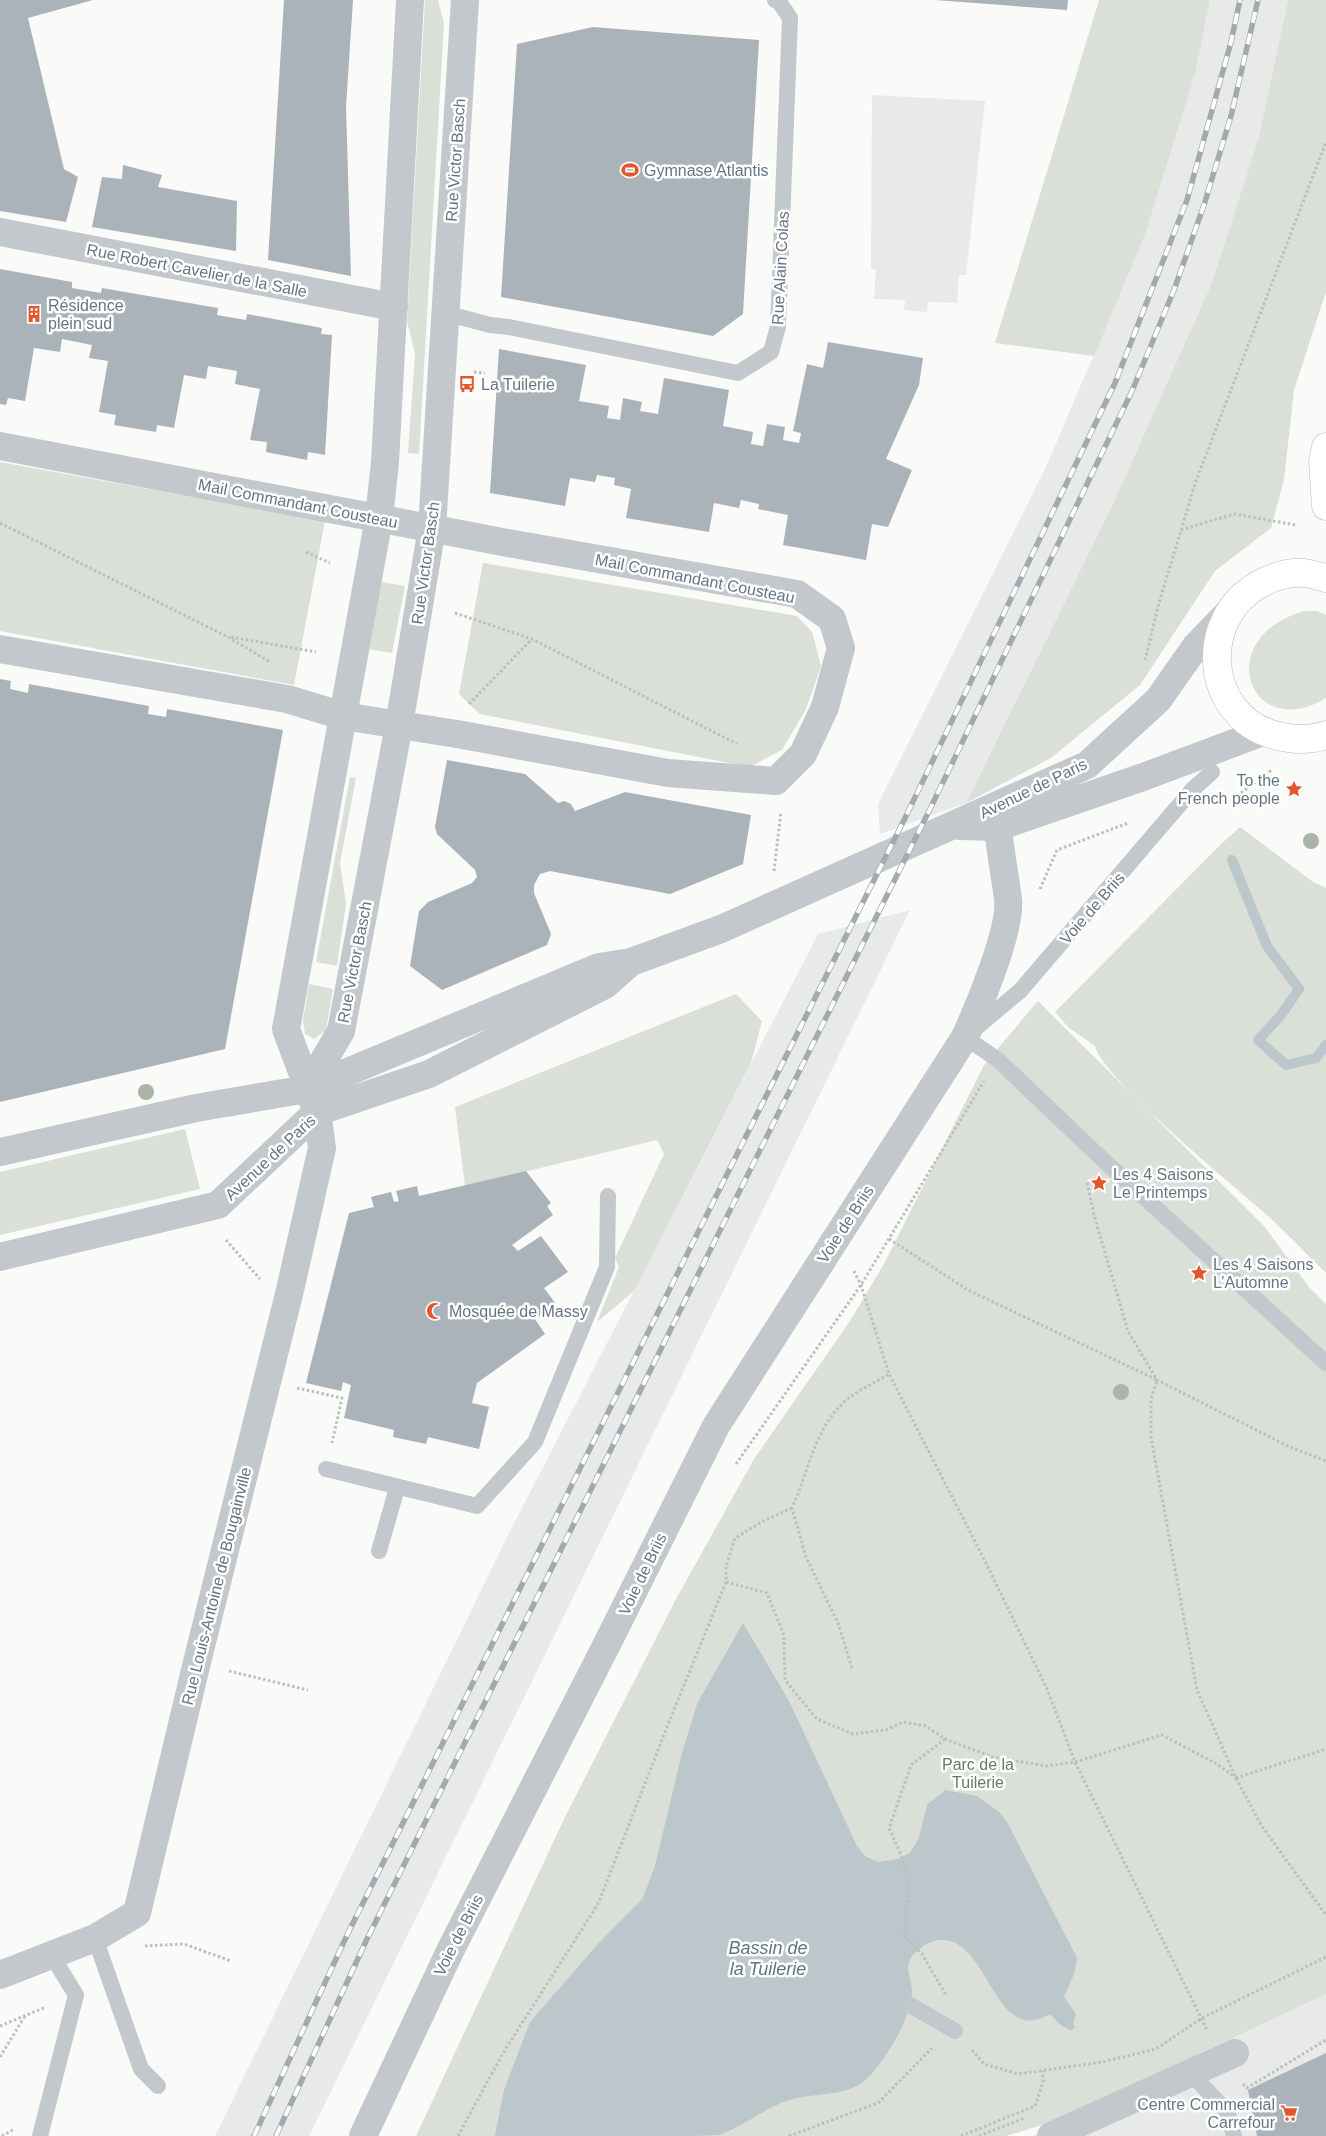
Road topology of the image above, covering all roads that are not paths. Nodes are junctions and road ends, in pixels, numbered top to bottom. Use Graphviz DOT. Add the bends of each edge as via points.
graph roads {
  1 [pos="410,0"];
  2 [pos="465,0"];
  3 [pos="776,0"];
  4 [pos="0,232"];
  5 [pos="394,306"];
  6 [pos="445,313"];
  7 [pos="0,446"];
  8 [pos="1326,447"];
  9 [pos="1326,506"];
  10 [pos="379,518"];
  11 [pos="432,528"];
  12 [pos="1326,578"];
  13 [pos="1229,612"];
  14 [pos="0,648"];
  15 [pos="343,716"];
  16 [pos="399,725"];
  17 [pos="1263,732"];
  18 [pos="1326,735"];
  19 [pos="1212,772"];
  20 [pos="954,826"];
  21 [pos="998,827"];
  22 [pos="965,1037"];
  23 [pos="312,1101"];
  24 [pos="0,1152"];
  25 [pos="608,1196"];
  26 [pos="0,1257"];
  27 [pos="1326,1363"];
  28 [pos="326,1469"];
  29 [pos="396,1488"];
  30 [pos="379,1551"];
  31 [pos="95,1938"];
  32 [pos="52,1956"];
  33 [pos="0,1975"];
  34 [pos="910,2005"];
  35 [pos="955,2031"];
  36 [pos="1228,2057"];
  37 [pos="1191,2074"];
  38 [pos="158,2086"];
  39 [pos="40,2136"];
  40 [pos="363,2136"];
  41 [pos="1051,2136"];
  42 [pos="1234,2136"];
  1 -- 5 [label="street"];
  2 -- 6 [label="street, Rue Victor Basch"];
  3 -- 6 [label="lane, Rue Alain Colas" via="790,18 778,327 771,352 738,374 519,328 490,325"];
  4 -- 5 [label="street, Rue Robert Cavelier de la Salle"];
  5 -- 10 [label="street"];
  6 -- 11 [label="street, Rue Victor Basch"];
  7 -- 10 [label="street, Mail Commandant Cousteau"];
  8 -- 9 [label="main road" via="1323,461"];
  10 -- 11 [label="street, Mail Commandant Cousteau"];
  10 -- 15 [label="street"];
  11 -- 16 [label="street, Rue Victor Basch"];
  11 -- 16 [label="street, Mail Commandant Cousteau" via="797,594 832,619 841,648 825,707 803,754 776,781 668,773"];
  12 -- 13 [label="main road" via="1302,573 1274,577 1248,590"];
  13 -- 17 [label="main road" via="1218,640 1219,679 1234,707 1244,719"];
  13 -- 20 [label="street, Avenue de Paris" via="1196,646 1158,700 1087,765"];
  14 -- 15 [label="street" via="287,700"];
  15 -- 16 [label="street"];
  15 -- 23 [label="street" via="286,1029"];
  16 -- 23 [label="street, Rue Victor Basch" via="341,1031"];
  17 -- 18 [label="main road" via="1292,740"];
  17 -- 21 [label="street, Avenue de Paris"];
  19 -- 22 [label="lane, Voie de Briis" via="1193,789 1020,991"];
  20 -- 21 [label="street, Avenue de Paris"];
  20 -- 23 [label="street, Avenue de Paris" via="780,904 631,962 599,966"];
  21 -- 22 [label="street, Voie de Briis" via="1008,899 1007,921 982,1000"];
  22 -- 27 [label="lane" via="998,1060"];
  22 -- 40 [label="street, Voie de Briis" via="716,1426 450,1951"];
  23 -- 24 [label="street, Avenue de Paris" via="196,1108"];
  23 -- 26 [label="street, Avenue de Paris" via="218,1205"];
  23 -- 31 [label="street, Rue Louis-Antoine de Bougainville" via="322,1148 137,1913"];
  25 -- 29 [label="lane" via="607,1266 535,1442 477,1506"];
  28 -- 29 [label="lane"];
  29 -- 30 [label="lane"];
  31 -- 32 [label="street, Rue Louis-Antoine de Bougainville"];
  31 -- 38 [label="lane" via="142,2069"];
  32 -- 33 [label="street, Rue Louis-Antoine de Bougainville"];
  32 -- 39 [label="lane" via="76,1995"];
  34 -- 35 [label="lane"];
  36 -- 37 [label="street"];
  37 -- 41 [label="street"];
  37 -- 42 [label="lane" via="1227,2111"];
}
